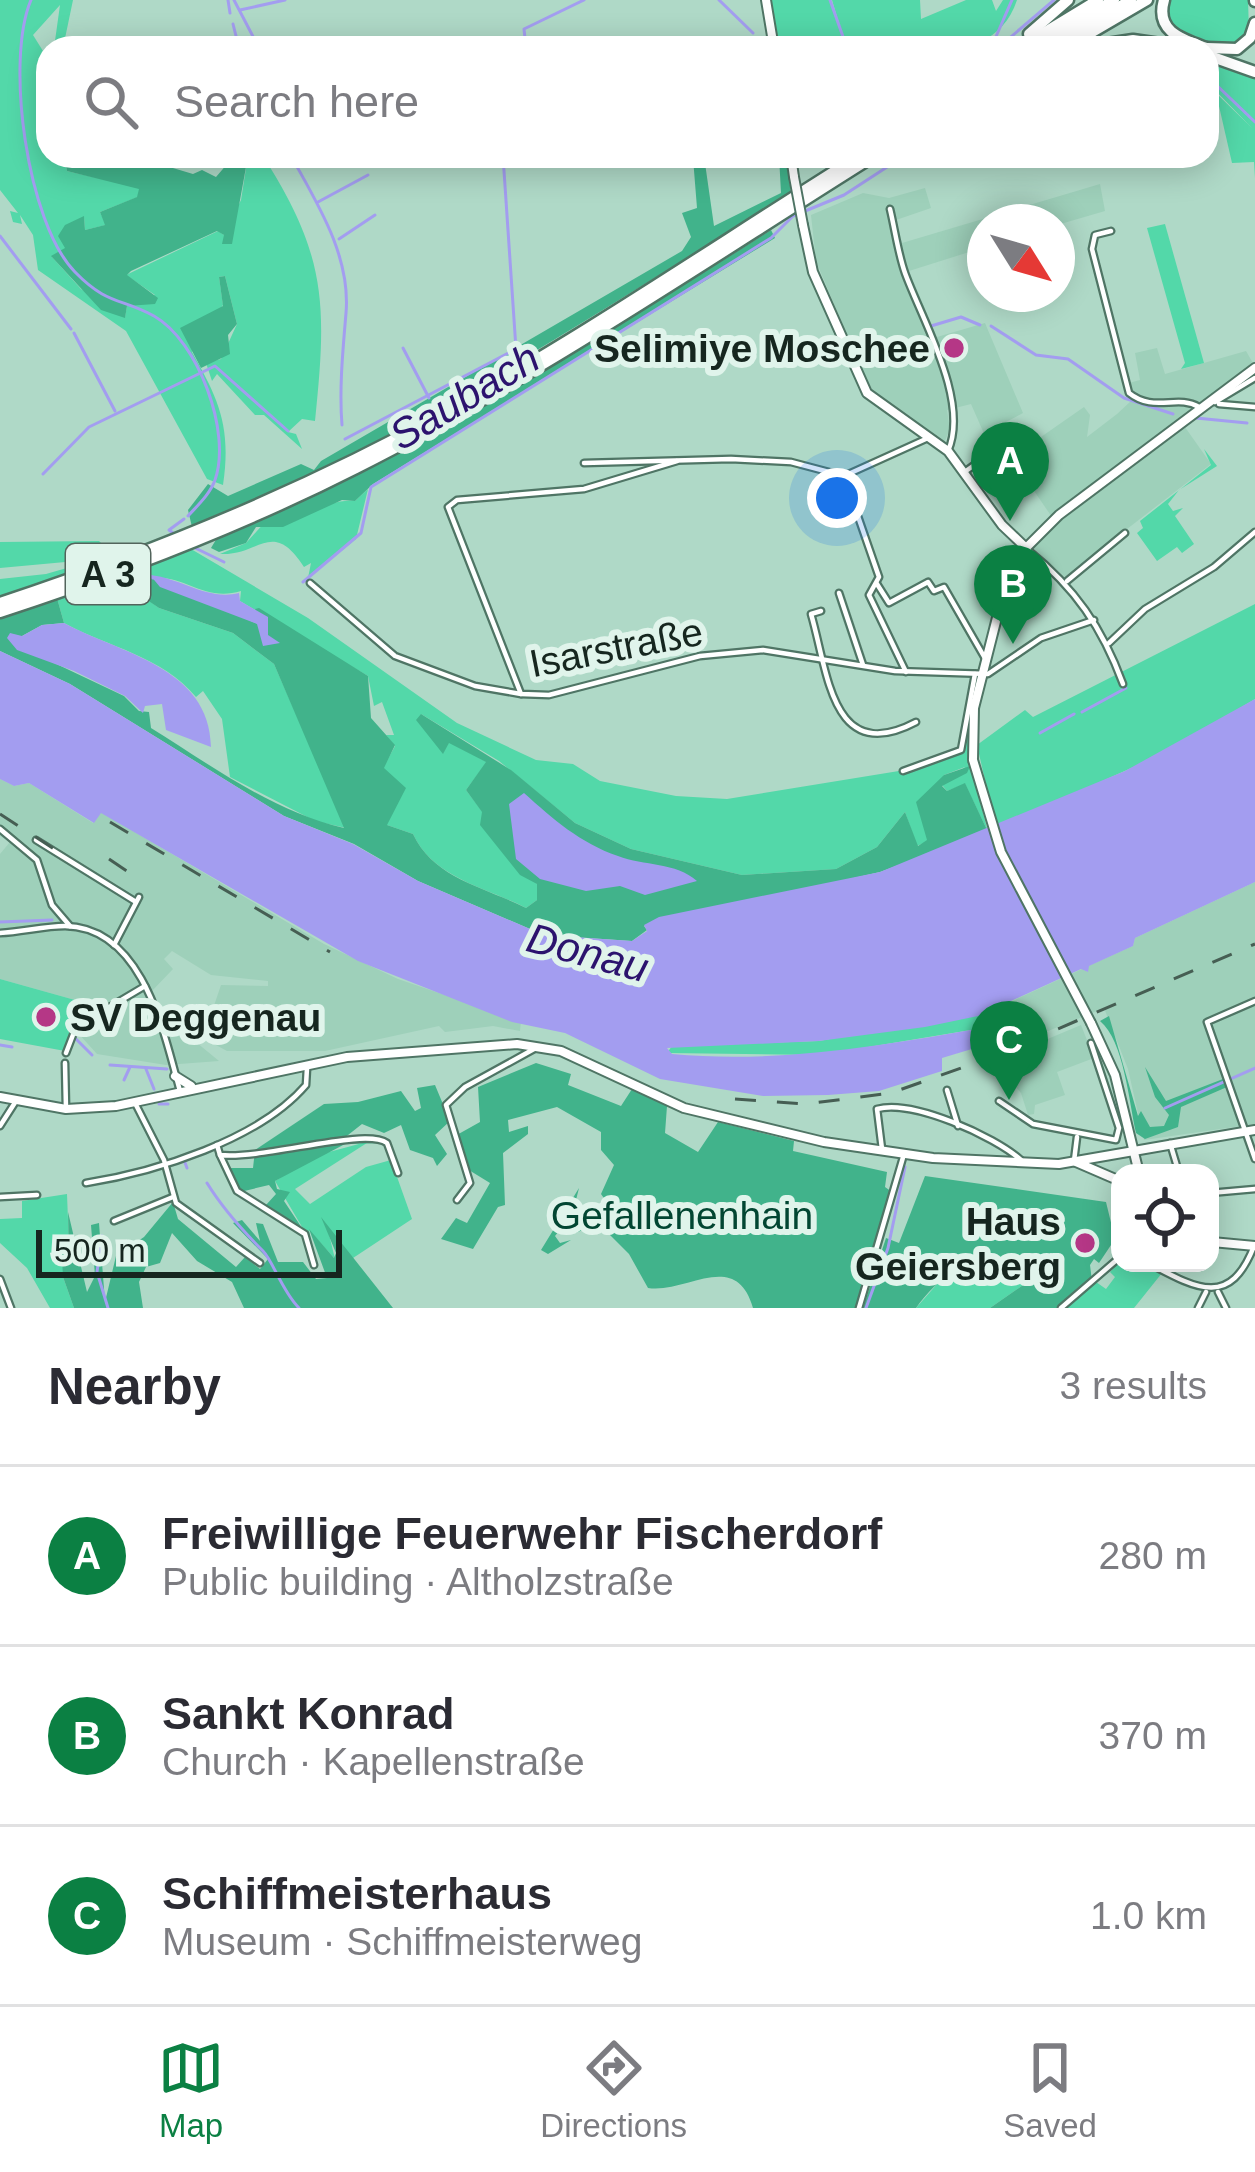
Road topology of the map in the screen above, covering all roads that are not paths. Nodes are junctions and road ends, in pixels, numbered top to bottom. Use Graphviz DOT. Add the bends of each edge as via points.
graph roads {
  1 [pos="766,0"];
  2 [pos="1068,0"];
  3 [pos="1098,0"];
  4 [pos="1114,0"];
  5 [pos="1131,0"];
  6 [pos="1147,0"];
  7 [pos="1164,0"];
  8 [pos="1255,22"];
  9 [pos="772,36"];
  10 [pos="1029,36"];
  11 [pos="1036,36"];
  12 [pos="1053,36"];
  13 [pos="1069,36"];
  14 [pos="1086,36"];
  15 [pos="1178,36"];
  16 [pos="1219,50"];
  17 [pos="1219,56"];
  18 [pos="1255,72"];
  19 [pos="793,168"];
  20 [pos="840,168"];
  21 [pos="855,168"];
  22 [pos="890,209"];
  23 [pos="1111,231"];
  24 [pos="1255,368"];
  25 [pos="1255,378"];
  26 [pos="1213,401"];
  27 [pos="1199,407"];
  28 [pos="1255,407"];
  29 [pos="929,437"];
  30 [pos="1010,439"];
  31 [pos="948,451"];
  32 [pos="677,461"];
  33 [pos="584,463"];
  34 [pos="964,472"];
  35 [pos="844,476"];
  36 [pos="213,530"];
  37 [pos="1255,532"];
  38 [pos="1125,533"];
  39 [pos="1025,548"];
  40 [pos="1066,581"];
  41 [pos="310,583"];
  42 [pos="876,583"];
  43 [pos="838,592"];
  44 [pos="0,607"];
  45 [pos="821,610"];
  46 [pos="1094,620"];
  47 [pos="1109,644"];
  48 [pos="986,661"];
  49 [pos="822,662"];
  50 [pos="863,666"];
  51 [pos="906,672"];
  52 [pos="979,674"];
  53 [pos="1123,684"];
  54 [pos="521,694"];
  55 [pos="916,722"];
  56 [pos="903,771"];
  57 [pos="0,829"];
  58 [pos="36,840"];
  59 [pos="70,926"];
  60 [pos="0,933"];
  61 [pos="114,945"];
  62 [pos="145,986"];
  63 [pos="1255,1001"];
  64 [pos="1091,1043"];
  65 [pos="539,1046"];
  66 [pos="66,1053"];
  67 [pos="65,1063"];
  68 [pos="306,1064"];
  69 [pos="175,1076"];
  70 [pos="216,1085"];
  71 [pos="947,1090"];
  72 [pos="178,1093"];
  73 [pos="0,1097"];
  74 [pos="16,1101"];
  75 [pos="999,1101"];
  76 [pos="947,1102"];
  77 [pos="135,1103"];
  78 [pos="66,1109"];
  79 [pos="940,1118"];
  80 [pos="0,1126"];
  81 [pos="958,1126"];
  82 [pos="1250,1131"];
  83 [pos="1077,1136"];
  84 [pos="1170,1143"];
  85 [pos="218,1145"];
  86 [pos="1132,1149"];
  87 [pos="882,1151"];
  88 [pos="904,1154"];
  89 [pos="220,1155"];
  90 [pos="1254,1155"];
  91 [pos="164,1160"];
  92 [pos="1074,1161"];
  93 [pos="1136,1164"];
  94 [pos="1176,1164"];
  95 [pos="1020,1165"];
  96 [pos="398,1173"];
  97 [pos="1111,1177"];
  98 [pos="86,1183"];
  99 [pos="1255,1189"];
  100 [pos="1219,1192"];
  101 [pos="37,1195"];
  102 [pos="0,1197"];
  103 [pos="172,1197"];
  104 [pos="457,1200"];
  105 [pos="114,1221"];
  106 [pos="1219,1243"];
  107 [pos="1254,1246"];
  108 [pos="260,1264"];
  109 [pos="1111,1264"];
  110 [pos="314,1265"];
  111 [pos="1165,1272"];
  112 [pos="1,1283"];
  113 [pos="1206,1292"];
  114 [pos="1219,1292"];
  115 [pos="11,1308"];
  116 [pos="859,1308"];
  117 [pos="1061,1308"];
  118 [pos="1198,1308"];
  119 [pos="1226,1308"];
  1 -- 9 [label="main road"];
  2 -- 10 [label="highway"];
  3 -- 11 [label="highway"];
  4 -- 12 [label="highway"];
  5 -- 13 [label="highway"];
  6 -- 14 [label="highway"];
  7 -- 15 [label="highway" via="1161,16"];
  8 -- 16 [label="highway" via="1238,49"];
  17 -- 18 [label="highway"];
  19 -- 29 [label="main road, bridge" via="812,272 866,393"];
  20 -- 36 [label="highway, A 3" via="446,412"];
  21 -- 36 [label="highway, A 3" via="450,418"];
  22 -- 31 [label="street" via="904,272 942,364 952,421"];
  23 -- 27 [label="street" via="1095,235 1092,249 1129,393 1156,407"];
  24 -- 26 [label="main road"];
  25 -- 26 [label="street"];
  26 -- 27 [label="main road"];
  26 -- 28 [label="street"];
  27 -- 39 [label="main road"];
  29 -- 31 [label="main road"];
  29 -- 35 [label="street"];
  30 -- 34 [label="street"];
  31 -- 34 [label="main road"];
  32 -- 33 [label="street"];
  32 -- 35 [label="street" via="790,462"];
  32 -- 54 [label="street" via="584,489 448,507"];
  34 -- 39 [label="main road"];
  35 -- 42 [label="street"];
  36 -- 44 [label="highway, A 3"];
  37 -- 47 [label="street"];
  38 -- 40 [label="street"];
  39 -- 40 [label="street"];
  39 -- 48 [label="main road" via="1010,571"];
  40 -- 46 [label="street"];
  41 -- 54 [label="street, Isarstraße" via="395,656"];
  42 -- 48 [label="street" via="889,603 928,581 934,591 944,587"];
  42 -- 51 [label="street" via="869,595"];
  43 -- 50 [label="street"];
  45 -- 49 [label="street" via="811,614"];
  46 -- 47 [label="street"];
  46 -- 52 [label="street" via="1041,638 1009,664"];
  47 -- 53 [label="street"];
  48 -- 52 [label="main road"];
  49 -- 50 [label="street, Isarstraße"];
  49 -- 54 [label="street, Isarstraße" via="763,650 700,656 549,695"];
  49 -- 55 [label="street" via="857,731 886,737"];
  50 -- 51 [label="street, Isarstraße"];
  51 -- 52 [label="street, Isarstraße"];
  52 -- 56 [label="street" via="961,749"];
  52 -- 86 [label="main road, bridge" via="973,760 1001,852 1115,1075"];
  57 -- 59 [label="street" via="37,860 52,905"];
  58 -- 61 [label="street" via="137,899"];
  59 -- 60 [label="street"];
  59 -- 61 [label="street"];
  61 -- 62 [label="street"];
  62 -- 66 [label="street" via="82,1022"];
  62 -- 69 [label="street"];
  63 -- 82 [label="street" via="1207,1022"];
  64 -- 83 [label="street" via="1119,1128 1112,1142"];
  65 -- 68 [label="main road"];
  65 -- 87 [label="main road" via="684,1108"];
  65 -- 104 [label="street" via="446,1105 470,1183"];
  67 -- 78 [label="street"];
  68 -- 70 [label="main road"];
  68 -- 85 [label="street" via="306,1085 290,1103"];
  69 -- 70 [label="main road" via="187,1087"];
  69 -- 72 [label="street"];
  70 -- 72 [label="main road"];
  71 -- 76 [label="street"];
  72 -- 77 [label="main road"];
  73 -- 74 [label="main road"];
  74 -- 78 [label="main road"];
  74 -- 80 [label="street"];
  75 -- 83 [label="street" via="1028,1122"];
  76 -- 79 [label="street"];
  76 -- 81 [label="street"];
  77 -- 78 [label="main road"];
  77 -- 91 [label="street"];
  79 -- 81 [label="street"];
  79 -- 87 [label="street" via="913,1107 877,1108"];
  81 -- 95 [label="street" via="1012,1152"];
  82 -- 84 [label="main road"];
  82 -- 90 [label="street"];
  83 -- 92 [label="street"];
  84 -- 86 [label="main road"];
  84 -- 94 [label="street"];
  85 -- 89 [label="street"];
  85 -- 91 [label="street"];
  86 -- 92 [label="main road"];
  86 -- 93 [label="main road"];
  87 -- 88 [label="main road"];
  88 -- 95 [label="main road"];
  88 -- 116 [label="street"];
  89 -- 96 [label="street" via="271,1156 370,1136 384,1138"];
  89 -- 110 [label="street" via="237,1191 304,1234"];
  91 -- 98 [label="street"];
  91 -- 103 [label="street"];
  92 -- 95 [label="main road"];
  92 -- 97 [label="main road"];
  99 -- 100 [label="street"];
  101 -- 102 [label="street"];
  103 -- 105 [label="street"];
  103 -- 108 [label="street"];
  106 -- 107 [label="main road"];
  107 -- 114 [label="street" via="1243,1272"];
  109 -- 117 [label="street"];
  111 -- 113 [label="street"];
  112 -- 115 [label="street"];
  113 -- 114 [label="street"];
  113 -- 118 [label="street"];
  114 -- 119 [label="street"];
}
